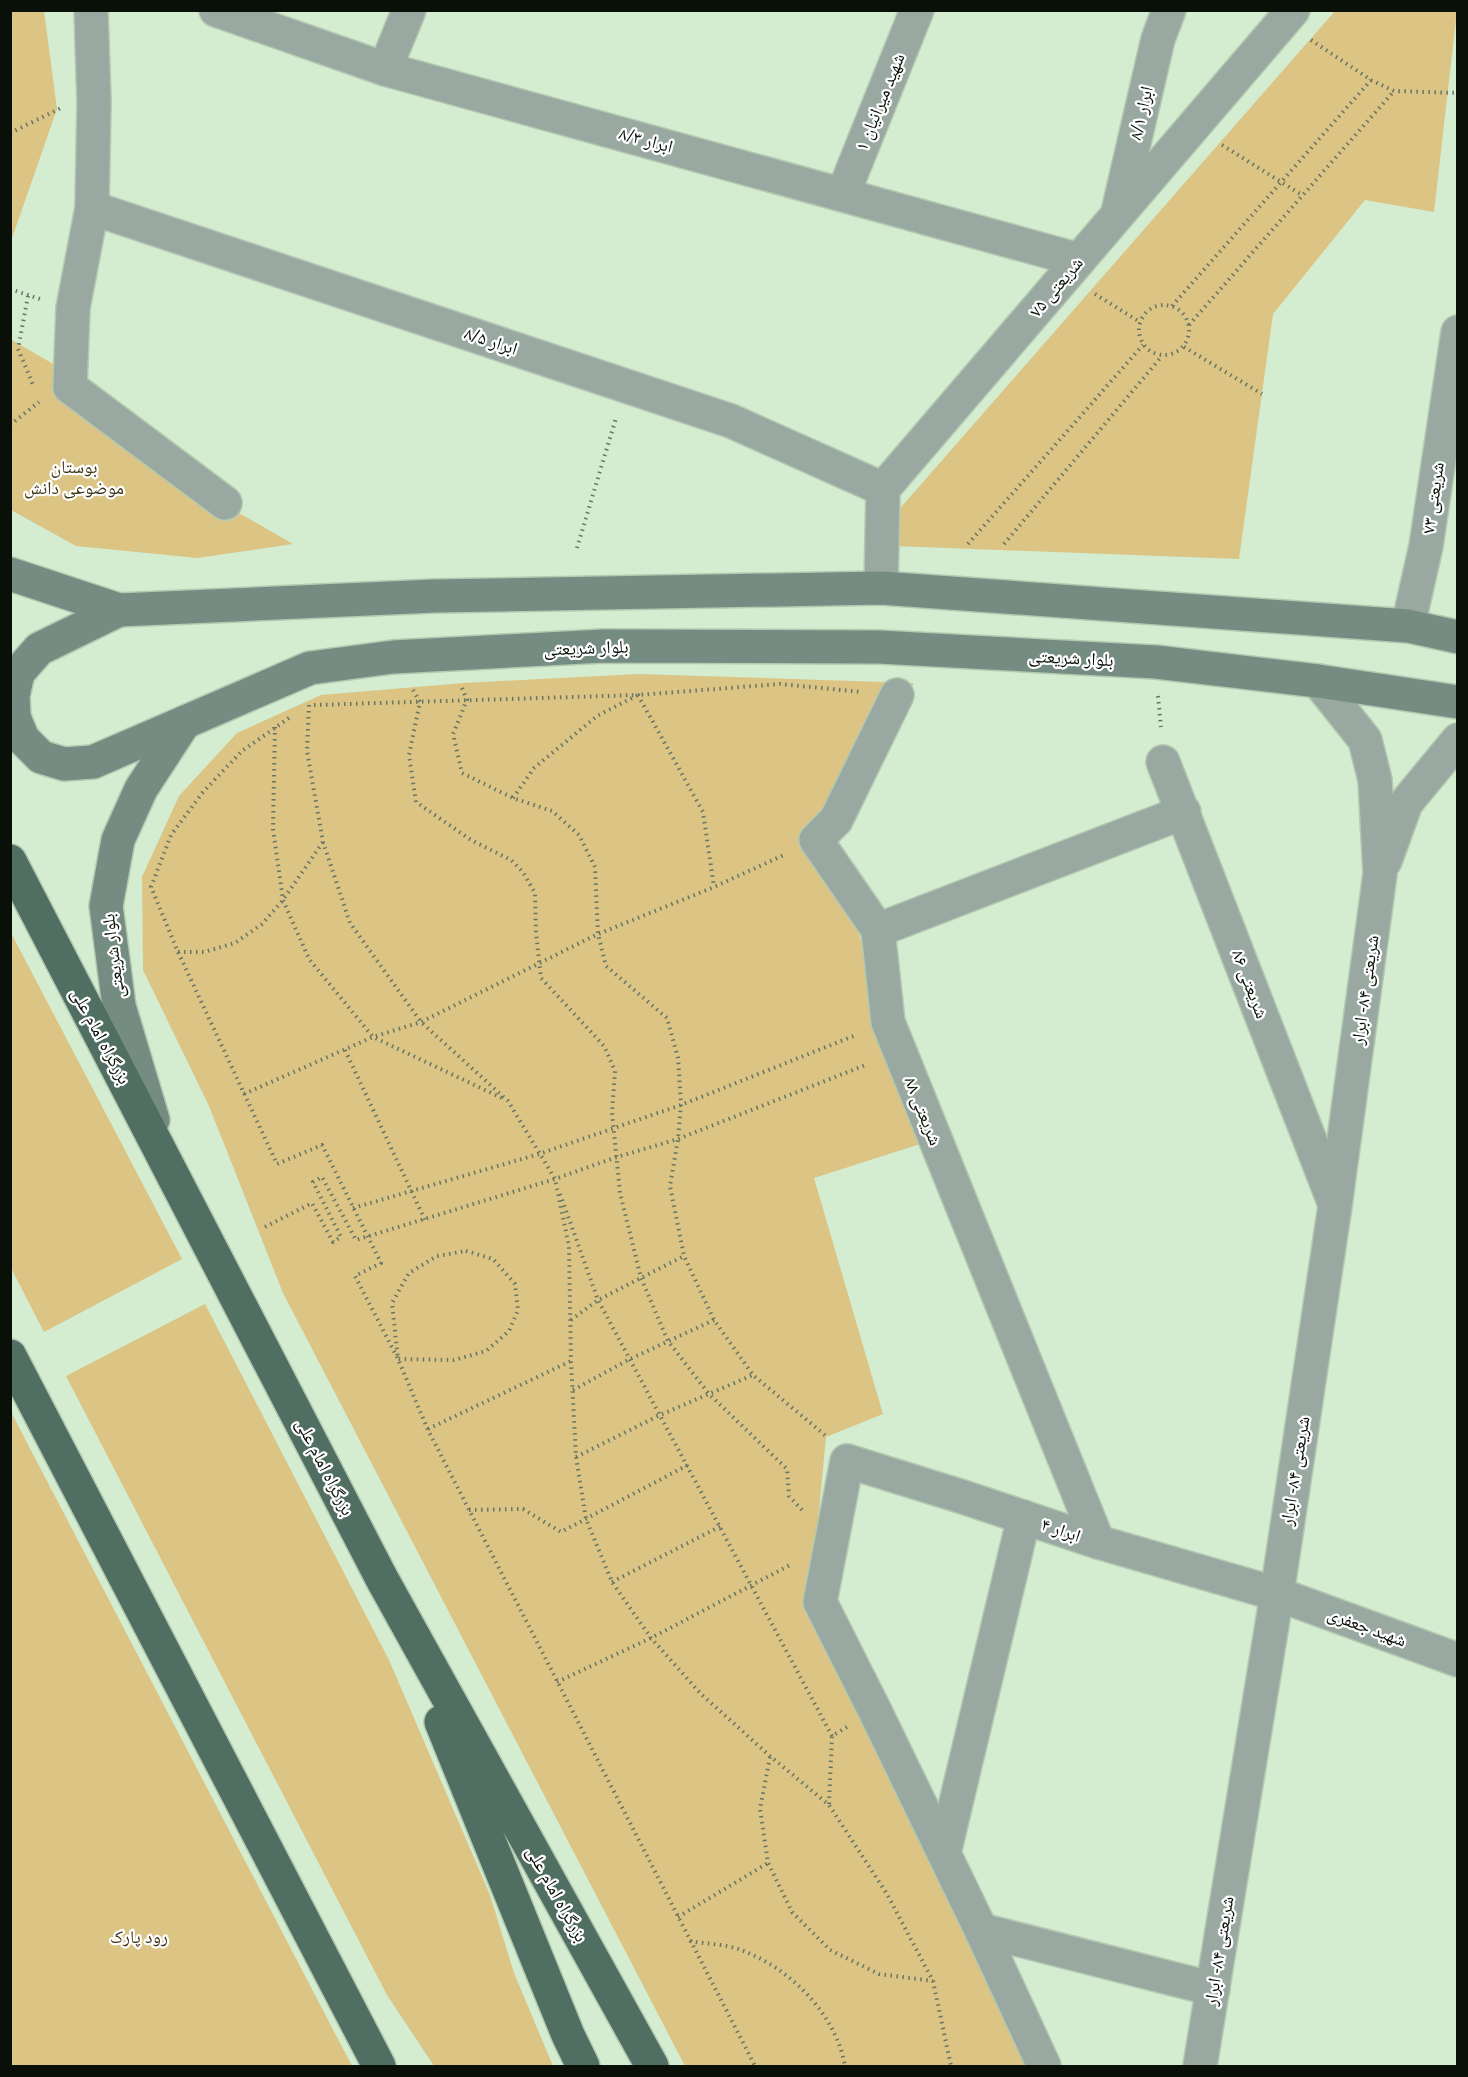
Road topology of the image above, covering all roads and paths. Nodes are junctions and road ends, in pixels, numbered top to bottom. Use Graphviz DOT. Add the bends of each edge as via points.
graph roads {
  1 [pos="91,10"];
  2 [pos="216,10"];
  3 [pos="408,10"];
  4 [pos="917,10"];
  5 [pos="1170,10"];
  6 [pos="1290,14"];
  7 [pos="386,69"];
  8 [pos="1371,80"];
  9 [pos="1394,91"];
  10 [pos="1458,93"];
  11 [pos="94,102"];
  12 [pos="1193,127"];
  13 [pos="10,134"];
  14 [pos="1281,182"];
  15 [pos="843,194"];
  16 [pos="1302,195"];
  17 [pos="92,208"];
  18 [pos="1117,217"];
  19 [pos="1074,266"];
  20 [pos="28,296"];
  21 [pos="1172,306"];
  22 [pos="1140,322"];
  23 [pos="1189,325"];
  24 [pos="1458,332"];
  25 [pos="1143,345"];
  26 [pos="1184,347"];
  27 [pos="1162,356"];
  28 [pos="625,386"];
  29 [pos="36,391"];
  30 [pos="1262,394"];
  31 [pos="40,401"];
  32 [pos="10,425"];
  33 [pos="883,489"];
  34 [pos="225,502"];
  35 [pos="968,544"];
  36 [pos="1004,544"];
  37 [pos="577,548"];
  38 [pos="10,574"];
  39 [pos="881,588"];
  40 [pos="119,610"];
  41 [pos="1408,626"];
  42 [pos="1458,637"];
  43 [pos="448,654"];
  44 [pos="393,657"];
  45 [pos="1156,662"];
  46 [pos="310,668"];
  47 [pos="1318,681"];
  48 [pos="897,695"];
  49 [pos="639,696"];
  50 [pos="467,699"];
  51 [pos="420,702"];
  52 [pos="1458,702"];
  53 [pos="309,706"];
  54 [pos="301,711"];
  55 [pos="292,716"];
  56 [pos="184,723"];
  57 [pos="275,726"];
  58 [pos="1458,740"];
  59 [pos="1163,762"];
  60 [pos="513,798"];
  61 [pos="1184,812"];
  62 [pos="816,840"];
  63 [pos="323,842"];
  64 [pos="10,861"];
  65 [pos="1380,874"];
  66 [pos="714,887"];
  67 [pos="283,900"];
  68 [pos="878,930"];
  69 [pos="598,934"];
  70 [pos="178,952"];
  71 [pos="540,964"];
  72 [pos="421,1022"];
  73 [pos="373,1037"];
  74 [pos="893,1037"];
  75 [pos="345,1050"];
  76 [pos="244,1094"];
  77 [pos="508,1101"];
  78 [pos="681,1105"];
  79 [pos="614,1126"];
  80 [pos="678,1139"];
  81 [pos="539,1154"];
  82 [pos="616,1157"];
  83 [pos="165,1158"];
  84 [pos="555,1179"];
  85 [pos="412,1191"];
  86 [pos="1335,1206"];
  87 [pos="353,1208"];
  88 [pos="425,1220"];
  89 [pos="265,1227"];
  90 [pos="368,1237"];
  91 [pos="684,1256"];
  92 [pos="641,1278"];
  93 [pos="598,1300"];
  94 [pos="571,1320"];
  95 [pos="714,1320"];
  96 [pos="668,1341"];
  97 [pos="10,1356"];
  98 [pos="398,1359"];
  99 [pos="630,1359"];
  100 [pos="571,1361"];
  101 [pos="753,1374"];
  102 [pos="573,1390"];
  103 [pos="709,1394"];
  104 [pos="660,1415"];
  105 [pos="428,1430"];
  106 [pos="576,1457"];
  107 [pos="847,1461"];
  108 [pos="688,1465"];
  109 [pos="469,1510"];
  110 [pos="1024,1517"];
  111 [pos="586,1519"];
  112 [pos="721,1526"];
  113 [pos="1098,1542"];
  114 [pos="832,1543"];
  115 [pos="382,1579"];
  116 [pos="612,1582"];
  117 [pos="752,1584"];
  118 [pos="1277,1594"];
  119 [pos="651,1638"];
  120 [pos="1458,1660"];
  121 [pos="557,1682"];
  122 [pos="875,1711"];
  123 [pos="832,1736"];
  124 [pos="770,1756"];
  125 [pos="829,1805"];
  126 [pos="944,1853"];
  127 [pos="768,1863"];
  128 [pos="678,1917"];
  129 [pos="981,1930"];
  130 [pos="690,1941"];
  131 [pos="933,1981"];
  132 [pos="1213,1989"];
  133 [pos="378,2067"];
  134 [pos="583,2067"];
  135 [pos="652,2067"];
  136 [pos="755,2067"];
  137 [pos="845,2067"];
  138 [pos="951,2067"];
  139 [pos="1044,2067"];
  140 [pos="1200,2067"];
  1 -- 11 [label="street"];
  2 -- 7 [label="street, ابرار ۸/۳"];
  3 -- 7 [label="street"];
  4 -- 15 [label="street, شهید میرانیان ۱"];
  5 -- 18 [label="street, ابرار ۸/۱" via="1158,39"];
  6 -- 8 [label="path" via="1310,40"];
  6 -- 12 [label="street, شریعتی ۷۵"];
  7 -- 15 [label="street, ابرار ۸/۳"];
  8 -- 9 [label="path"];
  8 -- 14 [label="path"];
  9 -- 10 [label="path"];
  9 -- 16 [label="path"];
  11 -- 13 [label="path" via="57,109"];
  11 -- 17 [label="street"];
  12 -- 14 [label="path"];
  12 -- 18 [label="street, شریعتی ۷۵"];
  14 -- 16 [label="path"];
  14 -- 21 [label="path"];
  15 -- 19 [label="street, ابرار ۸/۳"];
  16 -- 23 [label="path"];
  17 -- 28 [label="street, ابرار ۸/۵"];
  17 -- 34 [label="street" via="73,308 70,387"];
  18 -- 19 [label="street, شریعتی ۷۵"];
  19 -- 22 [label="path" via="1089,291"];
  19 -- 33 [label="street, شریعتی ۷۵"];
  20 -- 29 [label="path" via="18,349"];
  21 -- 22 [label="path" via="1159,306"];
  21 -- 23 [label="path"];
  22 -- 25 [label="path"];
  23 -- 26 [label="path"];
  24 -- 41 [label="street, شریعتی ۷۳" via="1426,546"];
  25 -- 27 [label="path"];
  25 -- 35 [label="path"];
  26 -- 27 [label="path"];
  26 -- 30 [label="path"];
  27 -- 36 [label="path"];
  28 -- 33 [label="street, ابرار ۸/۵" via="731,421"];
  28 -- 37 [label="path"];
  31 -- 32 [label="path"];
  33 -- 39 [label="street"];
  38 -- 40 [label="main road"];
  39 -- 40 [label="main road" via="434,596"];
  39 -- 41 [label="main road"];
  40 -- 56 [label="main road" via="39,649 18,673 14,717 23,739 41,756 64,764 93,762"];
  41 -- 42 [label="main road"];
  43 -- 44 [label="main road, بلوار شریعتی"];
  43 -- 45 [label="main road, بلوار شریعتی" via="603,646 879,647"];
  43 -- 50 [label="path"];
  44 -- 46 [label="main road, بلوار شریعتی"];
  44 -- 51 [label="path"];
  45 -- 47 [label="main road, بلوار شریعتی"];
  45 -- 59 [label="path"];
  46 -- 53 [label="path"];
  46 -- 56 [label="main road, بلوار شریعتی"];
  47 -- 52 [label="main road, بلوار شریعتی"];
  47 -- 65 [label="street" via="1365,740 1375,780"];
  48 -- 49 [label="path" via="780,684"];
  48 -- 62 [label="street" via="836,820"];
  49 -- 50 [label="path"];
  49 -- 60 [label="path" via="597,716 534,768"];
  49 -- 66 [label="path" via="703,812"];
  50 -- 51 [label="path"];
  50 -- 60 [label="path" via="453,734 462,773"];
  51 -- 53 [label="path"];
  51 -- 71 [label="path" via="409,755 416,802 524,872 535,893"];
  53 -- 54 [label="path"];
  53 -- 63 [label="path" via="307,751"];
  55 -- 57 [label="path"];
  56 -- 83 [label="main road, بلوار شریعتی" via="141,789 118,840 106,906 119,1006"];
  57 -- 67 [label="path" via="273,829"];
  57 -- 70 [label="path" via="242,751 171,835 152,886"];
  58 -- 65 [label="street" via="1406,803"];
  59 -- 61 [label="street, شریعتی ۸۶"];
  60 -- 69 [label="path" via="552,812 579,835 595,867"];
  61 -- 68 [label="street"];
  61 -- 86 [label="street, شریعتی ۸۶"];
  62 -- 66 [label="path"];
  62 -- 68 [label="street, شریعتی ۸۸"];
  63 -- 67 [label="path"];
  63 -- 72 [label="path" via="350,923"];
  64 -- 83 [label="highway, بزرگراه امام علی"];
  65 -- 86 [label="street, شریعتی ۸۴ - ابرار"];
  66 -- 69 [label="path"];
  67 -- 70 [label="path" via="262,924 235,943 204,952"];
  67 -- 73 [label="path" via="309,959"];
  68 -- 74 [label="street, شریعتی ۸۸"];
  69 -- 71 [label="path"];
  69 -- 78 [label="path" via="606,966 667,1018 678,1058"];
  70 -- 76 [label="path"];
  71 -- 72 [label="path"];
  71 -- 79 [label="path" via="541,978 604,1046 615,1071"];
  72 -- 73 [label="path"];
  72 -- 77 [label="path"];
  73 -- 75 [label="path"];
  73 -- 77 [label="path"];
  74 -- 78 [label="path"];
  74 -- 80 [label="path"];
  74 -- 113 [label="street, شریعتی ۸۸"];
  75 -- 76 [label="path"];
  75 -- 85 [label="path"];
  76 -- 87 [label="path" via="278,1164 322,1145"];
  77 -- 81 [label="path"];
  78 -- 79 [label="path"];
  78 -- 80 [label="path"];
  79 -- 81 [label="path"];
  79 -- 82 [label="path"];
  80 -- 82 [label="path"];
  80 -- 91 [label="path" via="670,1186"];
  81 -- 84 [label="path"];
  81 -- 85 [label="path"];
  82 -- 84 [label="path"];
  82 -- 92 [label="path" via="620,1193"];
  83 -- 115 [label="highway, بزرگراه امام علی"];
  84 -- 88 [label="path"];
  84 -- 93 [label="path"];
  84 -- 94 [label="path" via="569,1246"];
  85 -- 87 [label="path"];
  85 -- 88 [label="path"];
  86 -- 118 [label="street, شریعتی ۸۴ - ابرار"];
  87 -- 90 [label="path"];
  88 -- 90 [label="path"];
  89 -- 90 [label="path" via="312,1203 333,1242 341,1237 313,1182 322,1177 356,1240"];
  90 -- 98 [label="path" via="381,1263 355,1276"];
  91 -- 92 [label="path"];
  91 -- 95 [label="path"];
  92 -- 93 [label="path"];
  92 -- 96 [label="path"];
  93 -- 94 [label="path"];
  93 -- 99 [label="path"];
  94 -- 100 [label="path"];
  95 -- 96 [label="path"];
  95 -- 101 [label="path"];
  96 -- 99 [label="path"];
  96 -- 103 [label="path"];
  97 -- 133 [label="highway"];
  98 -- 98 [label="path" via="454,1360 486,1351 509,1331 518,1310 515,1284 493,1259 466,1251 437,1256 408,1274 392,1303"];
  98 -- 105 [label="path"];
  99 -- 102 [label="path"];
  99 -- 104 [label="path"];
  100 -- 102 [label="path"];
  100 -- 105 [label="path"];
  101 -- 103 [label="path"];
  101 -- 107 [label="path" via="826,1437"];
  102 -- 106 [label="path"];
  103 -- 104 [label="path"];
  103 -- 114 [label="path" via="787,1469 789,1496"];
  104 -- 106 [label="path"];
  104 -- 108 [label="path"];
  105 -- 109 [label="path"];
  106 -- 111 [label="path"];
  107 -- 110 [label="street, ابرار ۴"];
  107 -- 114 [label="street"];
  108 -- 111 [label="path"];
  108 -- 112 [label="path"];
  109 -- 111 [label="path" via="523,1509 561,1532"];
  109 -- 121 [label="path"];
  110 -- 113 [label="street, ابرار ۴"];
  110 -- 126 [label="street"];
  111 -- 116 [label="path"];
  112 -- 116 [label="path"];
  112 -- 117 [label="path"];
  113 -- 118 [label="street, ابرار ۴"];
  114 -- 117 [label="path"];
  114 -- 122 [label="street" via="820,1602"];
  115 -- 134 [label="highway"];
  115 -- 135 [label="highway, بزرگراه امام علی"];
  116 -- 119 [label="path"];
  117 -- 119 [label="path"];
  117 -- 123 [label="path"];
  118 -- 120 [label="street, شهید جعفری"];
  118 -- 132 [label="street, شریعتی ۸۴ - ابرار"];
  119 -- 121 [label="path"];
  119 -- 124 [label="path" via="701,1694"];
  121 -- 128 [label="path"];
  122 -- 123 [label="path"];
  122 -- 126 [label="street"];
  123 -- 125 [label="path"];
  124 -- 125 [label="path"];
  124 -- 127 [label="path" via="760,1809"];
  125 -- 131 [label="path" via="887,1894"];
  126 -- 129 [label="street"];
  127 -- 128 [label="path"];
  127 -- 131 [label="path" via="792,1912 830,1950 879,1974"];
  128 -- 130 [label="path"];
  129 -- 132 [label="street"];
  129 -- 139 [label="street"];
  130 -- 136 [label="path"];
  130 -- 137 [label="path" via="740,1949 784,1972 820,2008 843,2053"];
  131 -- 138 [label="path"];
  132 -- 140 [label="street, شریعتی ۸۴ - ابرار"];
}
